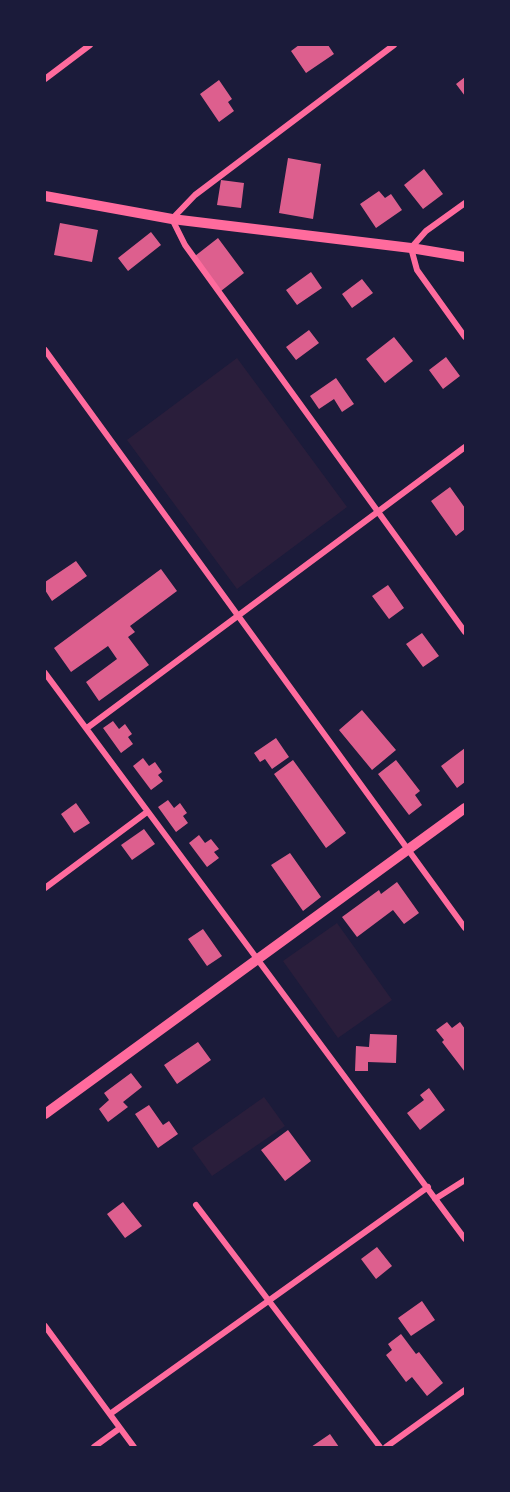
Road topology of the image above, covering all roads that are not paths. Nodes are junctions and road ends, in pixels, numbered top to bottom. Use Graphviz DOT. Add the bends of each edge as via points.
graph roads {
  1 [pos="90,45"];
  2 [pos="393,45"];
  3 [pos="45,79"];
  4 [pos="45,196"];
  5 [pos="465,203"];
  6 [pos="172,219"];
  7 [pos="411,248"];
  8 [pos="465,257"];
  9 [pos="465,337"];
  10 [pos="45,350"];
  11 [pos="465,447"];
  12 [pos="379,512"];
  13 [pos="238,614"];
  14 [pos="465,632"];
  15 [pos="45,673"];
  16 [pos="87,728"];
  17 [pos="465,808"];
  18 [pos="147,812"];
  19 [pos="409,849"];
  20 [pos="45,888"];
  21 [pos="465,928"];
  22 [pos="257,958"];
  23 [pos="45,1114"];
  24 [pos="465,1180"];
  25 [pos="428,1187"];
  26 [pos="435,1199"];
  27 [pos="196,1205"];
  28 [pos="465,1239"];
  29 [pos="269,1301"];
  30 [pos="45,1326"];
  31 [pos="465,1390"];
  32 [pos="110,1414"];
  33 [pos="120,1428"];
  34 [pos="94,1447"];
  35 [pos="134,1447"];
  36 [pos="380,1447"];
  37 [pos="386,1447"];
  1 -- 3 [label="street"];
  2 -- 6 [label="street" via="195,195"];
  4 -- 6 [label="main road"];
  5 -- 7 [label="street" via="426,231"];
  6 -- 7 [label="main road"];
  6 -- 12 [label="street" via="185,245"];
  7 -- 8 [label="main road"];
  7 -- 9 [label="street" via="417,270"];
  10 -- 13 [label="street"];
  11 -- 12 [label="street"];
  12 -- 13 [label="street"];
  12 -- 14 [label="street"];
  13 -- 16 [label="street"];
  13 -- 19 [label="street"];
  15 -- 16 [label="street"];
  16 -- 18 [label="street"];
  17 -- 19 [label="main road"];
  18 -- 20 [label="street"];
  18 -- 22 [label="street"];
  19 -- 21 [label="street"];
  19 -- 22 [label="main road"];
  22 -- 23 [label="main road"];
  22 -- 25 [label="street"];
  24 -- 26 [label="street"];
  25 -- 26 [label="street"];
  25 -- 29 [label="street"];
  26 -- 28 [label="street"];
  27 -- 29 [label="street"];
  29 -- 32 [label="street"];
  29 -- 36 [label="street"];
  30 -- 32 [label="street"];
  31 -- 37 [label="street"];
  32 -- 33 [label="street"];
  33 -- 34 [label="street"];
  33 -- 35 [label="street"];
}
